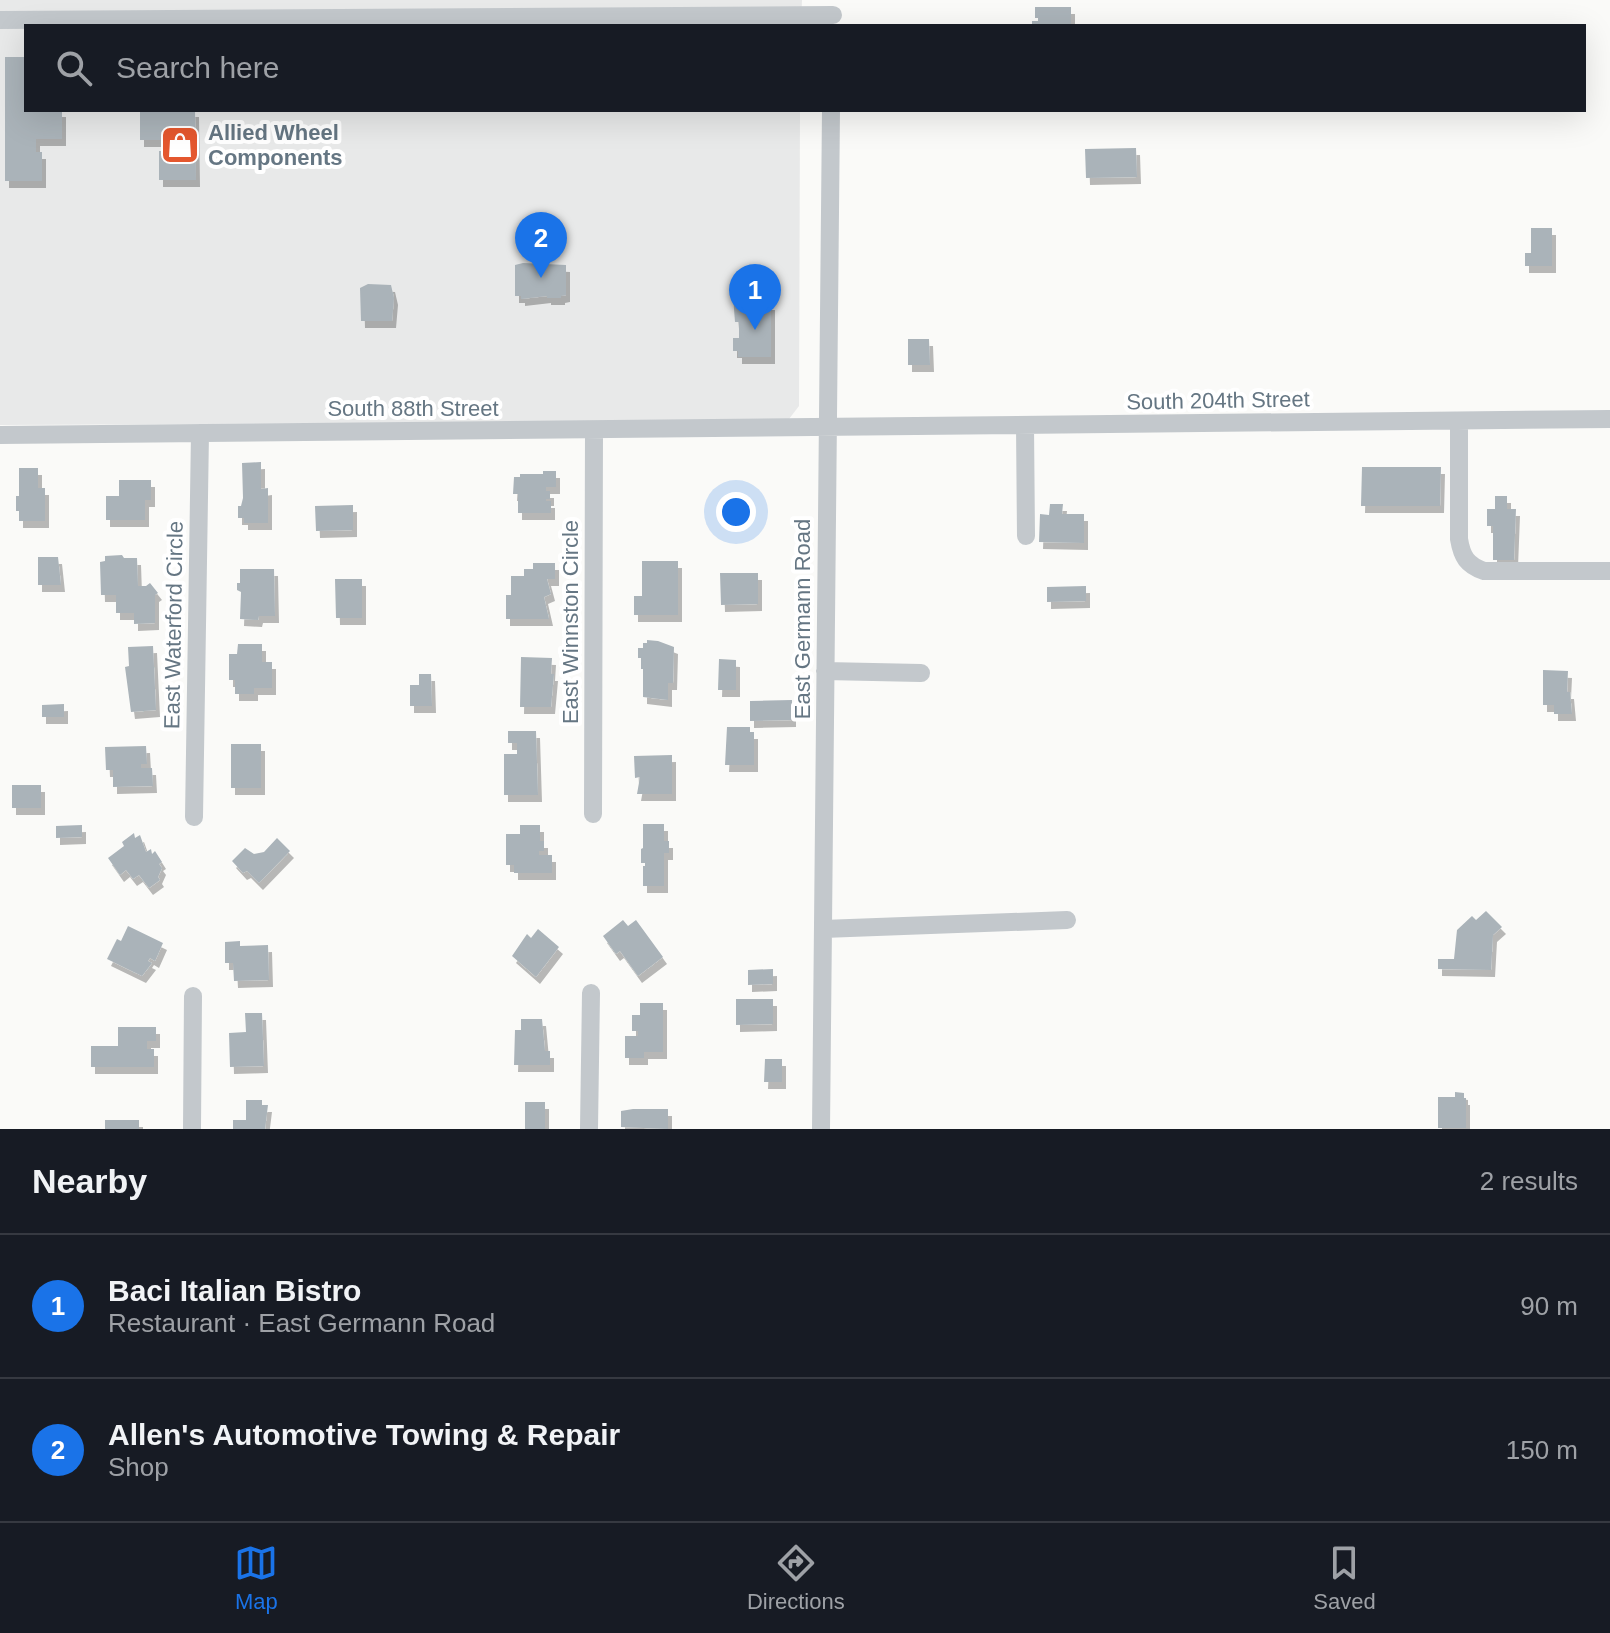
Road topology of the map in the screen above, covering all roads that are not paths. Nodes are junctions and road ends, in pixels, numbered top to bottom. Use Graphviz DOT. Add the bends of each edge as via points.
graph roads {
  1 [pos="444,8"];
  2 [pos="833,14"];
  3 [pos="0,20"];
  4 [pos="831,112"];
  5 [pos="1610,419"];
  6 [pos="1459,421"];
  7 [pos="1025,426"];
  8 [pos="827,428"];
  9 [pos="594,430"];
  10 [pos="200,433"];
  11 [pos="0,435"];
  12 [pos="1026,536"];
  13 [pos="1610,571"];
  14 [pos="825,671"];
  15 [pos="921,673"];
  16 [pos="593,814"];
  17 [pos="194,817"];
  18 [pos="1067,920"];
  19 [pos="823,929"];
  20 [pos="591,993"];
  21 [pos="193,996"];
  22 [pos="192,1129"];
  23 [pos="589,1129"];
  24 [pos="821,1129"];
  1 -- 2 [label="street"];
  1 -- 3 [label="street"];
  4 -- 8 [label="street, East Germann Road"];
  5 -- 6 [label="street, South 204th Street"];
  6 -- 7 [label="street, South 204th Street"];
  6 -- 13 [label="street" via="1459,539 1461,554 1471,566 1484,571"];
  7 -- 8 [label="street, South 204th Street"];
  7 -- 12 [label="street"];
  8 -- 9 [label="street, South 88th Street"];
  8 -- 14 [label="street, East Germann Road"];
  9 -- 10 [label="street, South 88th Street"];
  9 -- 16 [label="street, East Winnston Circle"];
  10 -- 11 [label="street, South 88th Street"];
  10 -- 17 [label="street, East Waterford Circle"];
  14 -- 15 [label="street"];
  14 -- 19 [label="street, East Germann Road"];
  18 -- 19 [label="street"];
  19 -- 24 [label="street, East Germann Road"];
  20 -- 23 [label="street"];
  21 -- 22 [label="street"];
}
